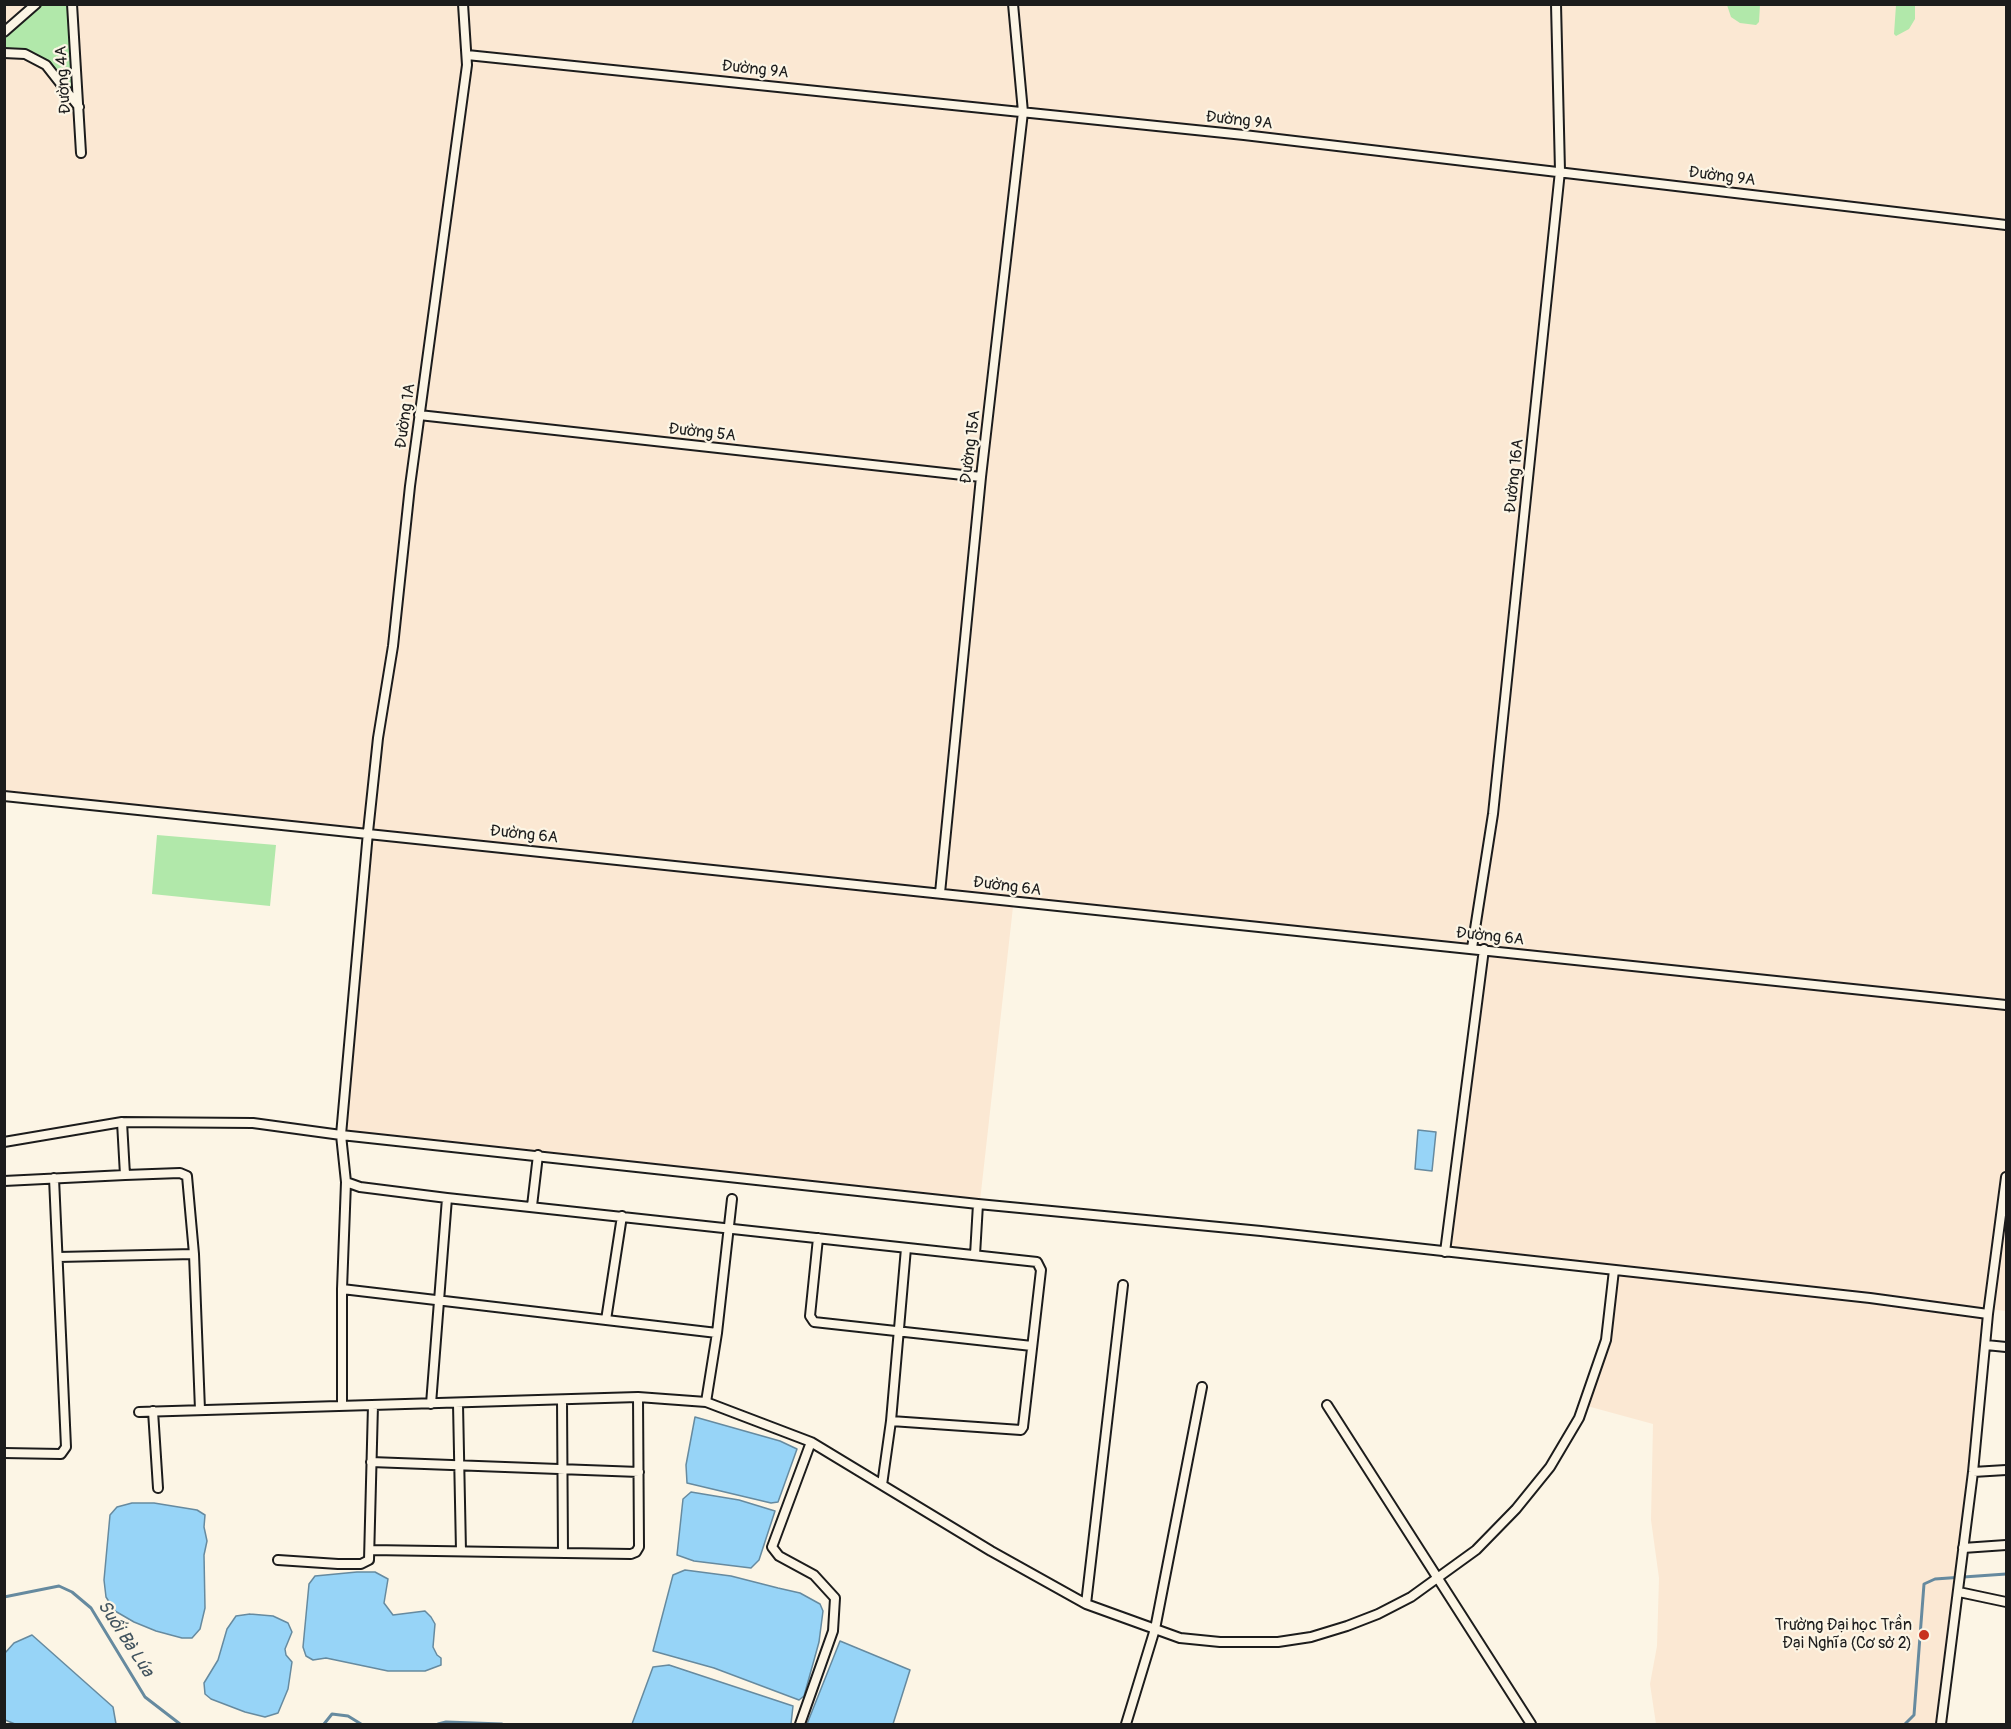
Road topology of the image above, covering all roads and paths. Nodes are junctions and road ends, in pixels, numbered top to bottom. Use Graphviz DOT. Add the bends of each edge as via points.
graph roads {
  1 [pos="36,4"];
  2 [pos="72,4"];
  3 [pos="463,4"];
  4 [pos="1013,4"];
  5 [pos="1556,4"];
  6 [pos="4,32"];
  7 [pos="4,53"];
  8 [pos="467,55"];
  9 [pos="80,108"];
  10 [pos="1023,112"];
  11 [pos="81,153"];
  12 [pos="1560,171"];
  13 [pos="2007,225"];
  14 [pos="419,415"];
  15 [pos="981,477"];
  16 [pos="4,796"];
  17 [pos="368,832"];
  18 [pos="940,893"];
  19 [pos="1473,948"];
  20 [pos="1484,949"];
  21 [pos="2007,1005"];
  22 [pos="122,1122"];
  23 [pos="342,1135"];
  24 [pos="4,1142"];
  25 [pos="538,1155"];
  26 [pos="125,1174"];
  27 [pos="2007,1177"];
  28 [pos="54,1178"];
  29 [pos="4,1181"];
  30 [pos="346,1182"];
  31 [pos="447,1198"];
  32 [pos="732,1199"];
  33 [pos="978,1204"];
  34 [pos="532,1206"];
  35 [pos="622,1216"];
  36 [pos="729,1228"];
  37 [pos="818,1238"];
  38 [pos="906,1248"];
  39 [pos="1444,1252"];
  40 [pos="194,1254"];
  41 [pos="975,1256"];
  42 [pos="58,1257"];
  43 [pos="1614,1270"];
  44 [pos="1123,1285"];
  45 [pos="342,1289"];
  46 [pos="438,1299"];
  47 [pos="1988,1314"];
  48 [pos="606,1320"];
  49 [pos="898,1332"];
  50 [pos="717,1333"];
  51 [pos="1986,1345"];
  52 [pos="1032,1346"];
  53 [pos="2007,1347"];
  54 [pos="1202,1387"];
  55 [pos="638,1397"];
  56 [pos="562,1400"];
  57 [pos="706,1402"];
  58 [pos="431,1404"];
  59 [pos="458,1404"];
  60 [pos="373,1405"];
  61 [pos="1327,1405"];
  62 [pos="342,1406"];
  63 [pos="200,1410"];
  64 [pos="153,1411"];
  65 [pos="139,1412"];
  66 [pos="891,1421"];
  67 [pos="811,1442"];
  68 [pos="4,1454"];
  69 [pos="371,1462"];
  70 [pos="460,1466"];
  71 [pos="2007,1470"];
  72 [pos="564,1471"];
  73 [pos="639,1472"];
  74 [pos="1973,1472"];
  75 [pos="882,1485"];
  76 [pos="158,1488"];
  77 [pos="2007,1545"];
  78 [pos="370,1550"];
  79 [pos="461,1551"];
  80 [pos="1963,1551"];
  81 [pos="563,1553"];
  82 [pos="278,1560"];
  83 [pos="1438,1578"];
  84 [pos="1959,1589"];
  85 [pos="2007,1602"];
  86 [pos="1086,1604"];
  87 [pos="1155,1629"];
  88 [pos="800,1725"];
  89 [pos="1126,1725"];
  90 [pos="1531,1725"];
  91 [pos="1941,1725"];
  1 -- 6 [label="street"];
  2 -- 9 [label="street, Đường 4A"];
  3 -- 8 [label="street, Đường 1A"];
  4 -- 10 [label="street, Đường 15A"];
  5 -- 12 [label="street, Đường 16A"];
  7 -- 9 [label="street" via="25,54 46,65"];
  8 -- 10 [label="street, Đường 9A"];
  8 -- 14 [label="street, Đường 1A"];
  9 -- 11 [label="street, Đường 4A"];
  10 -- 12 [label="street, Đường 9A"];
  10 -- 15 [label="street, Đường 15A"];
  12 -- 13 [label="street, Đường 9A"];
  12 -- 19 [label="street, Đường 16A" via="1493,814"];
  14 -- 15 [label="street, Đường 5A"];
  14 -- 17 [label="street, Đường 1A"];
  15 -- 18 [label="street, Đường 15A"];
  16 -- 17 [label="street, Đường 6A"];
  17 -- 18 [label="street, Đường 6A"];
  17 -- 23 [label="street, Đường 1A"];
  18 -- 19 [label="street, Đường 6A"];
  19 -- 20 [label="street, Đường 6A"];
  20 -- 21 [label="street, Đường 6A"];
  20 -- 39 [label="street"];
  22 -- 23 [label="street" via="253,1123"];
  22 -- 24 [label="street"];
  22 -- 26 [label="street"];
  23 -- 25 [label="street"];
  23 -- 30 [label="street, Đường 1A"];
  25 -- 33 [label="street"];
  25 -- 34 [label="street"];
  26 -- 28 [label="street"];
  26 -- 40 [label="street" via="187,1176"];
  27 -- 47 [label="street"];
  28 -- 29 [label="street"];
  28 -- 42 [label="street"];
  30 -- 31 [label="street"];
  30 -- 45 [label="street, Đường 1A"];
  31 -- 34 [label="street"];
  31 -- 46 [label="street"];
  32 -- 36 [label="street"];
  33 -- 39 [label="street"];
  33 -- 41 [label="street"];
  34 -- 35 [label="street"];
  35 -- 36 [label="street"];
  35 -- 48 [label="street"];
  36 -- 37 [label="street"];
  36 -- 50 [label="street"];
  37 -- 38 [label="street"];
  37 -- 49 [label="street" via="812,1320"];
  38 -- 41 [label="street"];
  38 -- 49 [label="street"];
  39 -- 43 [label="street"];
  40 -- 42 [label="street"];
  40 -- 63 [label="street"];
  41 -- 52 [label="street" via="1037,1262 1041,1270"];
  42 -- 68 [label="street" via="66,1447 61,1454"];
  43 -- 47 [label="street"];
  43 -- 83 [label="street" via="1606,1340 1579,1419 1550,1467 1516,1509 1476,1550"];
  44 -- 86 [label="street"];
  45 -- 46 [label="street"];
  45 -- 62 [label="street, Đường 1A"];
  46 -- 48 [label="street"];
  46 -- 58 [label="street"];
  47 -- 51 [label="street"];
  48 -- 50 [label="street"];
  49 -- 52 [label="street"];
  49 -- 66 [label="street"];
  50 -- 57 [label="street"];
  51 -- 53 [label="street"];
  51 -- 74 [label="street"];
  52 -- 66 [label="street" via="1021,1431"];
  54 -- 87 [label="street"];
  55 -- 56 [label="street"];
  55 -- 57 [label="street"];
  55 -- 73 [label="street"];
  56 -- 59 [label="street"];
  56 -- 72 [label="street"];
  57 -- 67 [label="street"];
  58 -- 59 [label="street"];
  58 -- 60 [label="street"];
  59 -- 70 [label="street"];
  60 -- 62 [label="street"];
  60 -- 69 [label="street"];
  61 -- 83 [label="street"];
  62 -- 63 [label="street"];
  63 -- 64 [label="street"];
  64 -- 65 [label="street"];
  64 -- 76 [label="street"];
  66 -- 75 [label="street"];
  67 -- 75 [label="street"];
  67 -- 88 [label="street" via="771,1547 779,1556 814,1575 835,1598 833,1631"];
  69 -- 70 [label="street"];
  69 -- 78 [label="street"];
  70 -- 72 [label="street"];
  70 -- 79 [label="street"];
  71 -- 74 [label="street"];
  72 -- 73 [label="street"];
  72 -- 81 [label="street"];
  73 -- 81 [label="street" via="636,1552"];
  74 -- 80 [label="street"];
  75 -- 86 [label="street"];
  77 -- 80 [label="street"];
  78 -- 79 [label="street"];
  78 -- 82 [label="street" via="369,1560 361,1564"];
  79 -- 81 [label="street"];
  80 -- 84 [label="street"];
  83 -- 87 [label="street" via="1378,1614 1311,1637 1278,1642 1220,1642 1180,1638"];
  83 -- 90 [label="street"];
  84 -- 85 [label="street"];
  84 -- 91 [label="street"];
  86 -- 87 [label="street"];
  87 -- 89 [label="street"];
}
